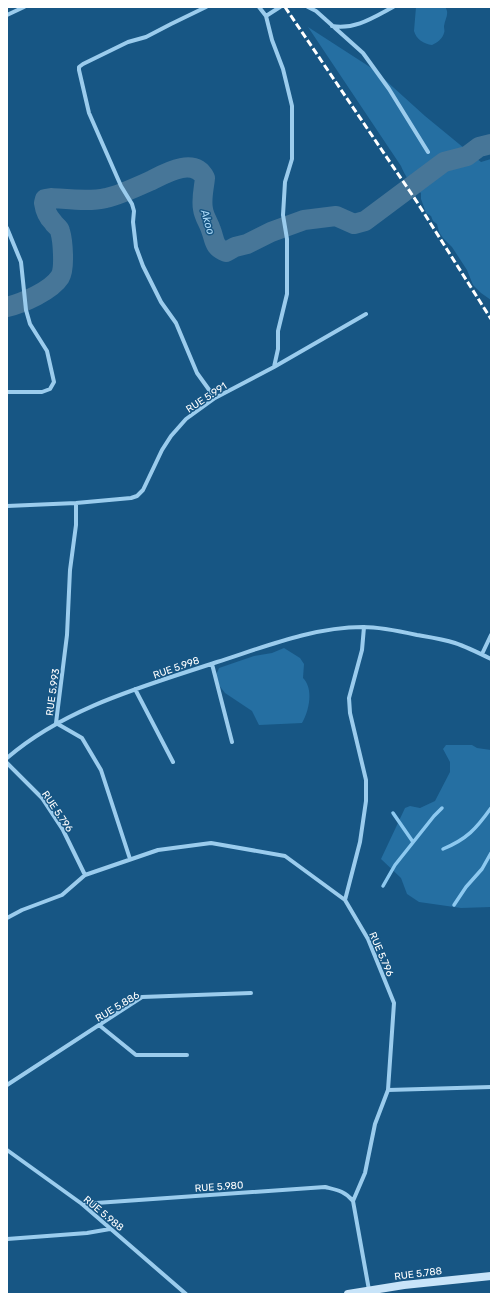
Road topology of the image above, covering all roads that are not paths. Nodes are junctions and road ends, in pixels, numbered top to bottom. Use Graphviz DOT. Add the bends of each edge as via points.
graph roads {
  1 [pos="24,7"];
  2 [pos="206,7"];
  3 [pos="259,7"];
  4 [pos="280,7"];
  5 [pos="308,7"];
  6 [pos="393,7"];
  7 [pos="7,15"];
  8 [pos="266,16"];
  9 [pos="331,26"];
  10 [pos="428,152"];
  11 [pos="7,228"];
  12 [pos="366,314"];
  13 [pos="274,367"];
  14 [pos="7,392"];
  15 [pos="215,398"];
  16 [pos="76,503"];
  17 [pos="7,506"];
  18 [pos="364,627"];
  19 [pos="491,635"];
  20 [pos="482,654"];
  21 [pos="491,658"];
  22 [pos="212,664"];
  23 [pos="135,690"];
  24 [pos="56,723"];
  25 [pos="232,742"];
  26 [pos="7,758"];
  27 [pos="173,762"];
  28 [pos="7,763"];
  29 [pos="130,859"];
  30 [pos="86,875"];
  31 [pos="345,900"];
  32 [pos="7,918"];
  33 [pos="251,993"];
  34 [pos="99,1025"];
  35 [pos="187,1055"];
  36 [pos="7,1085"];
  37 [pos="491,1087"];
  38 [pos="388,1090"];
  39 [pos="7,1150"];
  40 [pos="353,1201"];
  41 [pos="82,1204"];
  42 [pos="110,1229"];
  43 [pos="7,1239"];
  44 [pos="491,1276"];
  45 [pos="369,1290"];
  46 [pos="186,1294"];
  47 [pos="348,1294"];
  1 -- 7 [label="street"];
  2 -- 15 [label="street" via="83,64 79,68 79,74 89,112 121,186 132,204 136,246 143,266 161,302 176,323 197,373"];
  3 -- 8 [label="street"];
  4 -- 8 [label="street"];
  5 -- 9 [label="street"];
  6 -- 9 [label="street" via="372,19 352,26"];
  8 -- 13 [label="street" via="292,106 292,159 285,182 283,215 287,239 287,294 278,331"];
  9 -- 10 [label="street" via="362,53 389,89"];
  11 -- 14 [label="street" via="21,262 30,324 47,351 54,382 50,389 42,392"];
  12 -- 13 [label="street, RUE 5.991"];
  13 -- 15 [label="street, RUE 5.991"];
  15 -- 16 [label="street, RUE 5.991" via="186,419 172,436 162,450 143,490 137,496"];
  16 -- 17 [label="street, RUE 5.991"];
  16 -- 24 [label="street, RUE 5.993" via="67,635"];
  18 -- 20 [label="street, RUE 5.998" via="390,629 454,643"];
  18 -- 22 [label="street, RUE 5.998" via="312,633"];
  18 -- 31 [label="street" via="362,650 349,698 350,713 366,780 366,800 360,842"];
  19 -- 20 [label="street"];
  20 -- 21 [label="street, RUE 5.998"];
  22 -- 23 [label="street, RUE 5.998"];
  22 -- 25 [label="street"];
  23 -- 24 [label="street, RUE 5.998"];
  23 -- 27 [label="street"];
  24 -- 26 [label="street, RUE 5.998" via="24,743"];
  24 -- 29 [label="street, RUE 5.993" via="82,738 101,770"];
  28 -- 30 [label="street, RUE 5.796" via="42,798 63,830"];
  29 -- 30 [label="street, RUE 5.796"];
  29 -- 31 [label="street, RUE 5.796" via="158,850 211,843 285,856"];
  30 -- 32 [label="street, RUE 5.796" via="62,895"];
  31 -- 38 [label="street, RUE 5.796" via="368,939 394,1003"];
  33 -- 34 [label="street, RUE 5.886" via="142,997"];
  34 -- 35 [label="street" via="136,1055"];
  34 -- 36 [label="street, RUE 5.886"];
  37 -- 38 [label="street"];
  38 -- 40 [label="street, RUE 5.796" via="375,1124 365,1173"];
  39 -- 41 [label="street, RUE 5.988"];
  40 -- 41 [label="street, RUE 5.980" via="341,1191 325,1187"];
  40 -- 45 [label="street"];
  41 -- 42 [label="street, RUE 5.988"];
  42 -- 43 [label="street"];
  42 -- 46 [label="street, RUE 5.988"];
  44 -- 45 [label="street, RUE 5.788"];
  45 -- 47 [label="street, RUE 5.788"];
}
